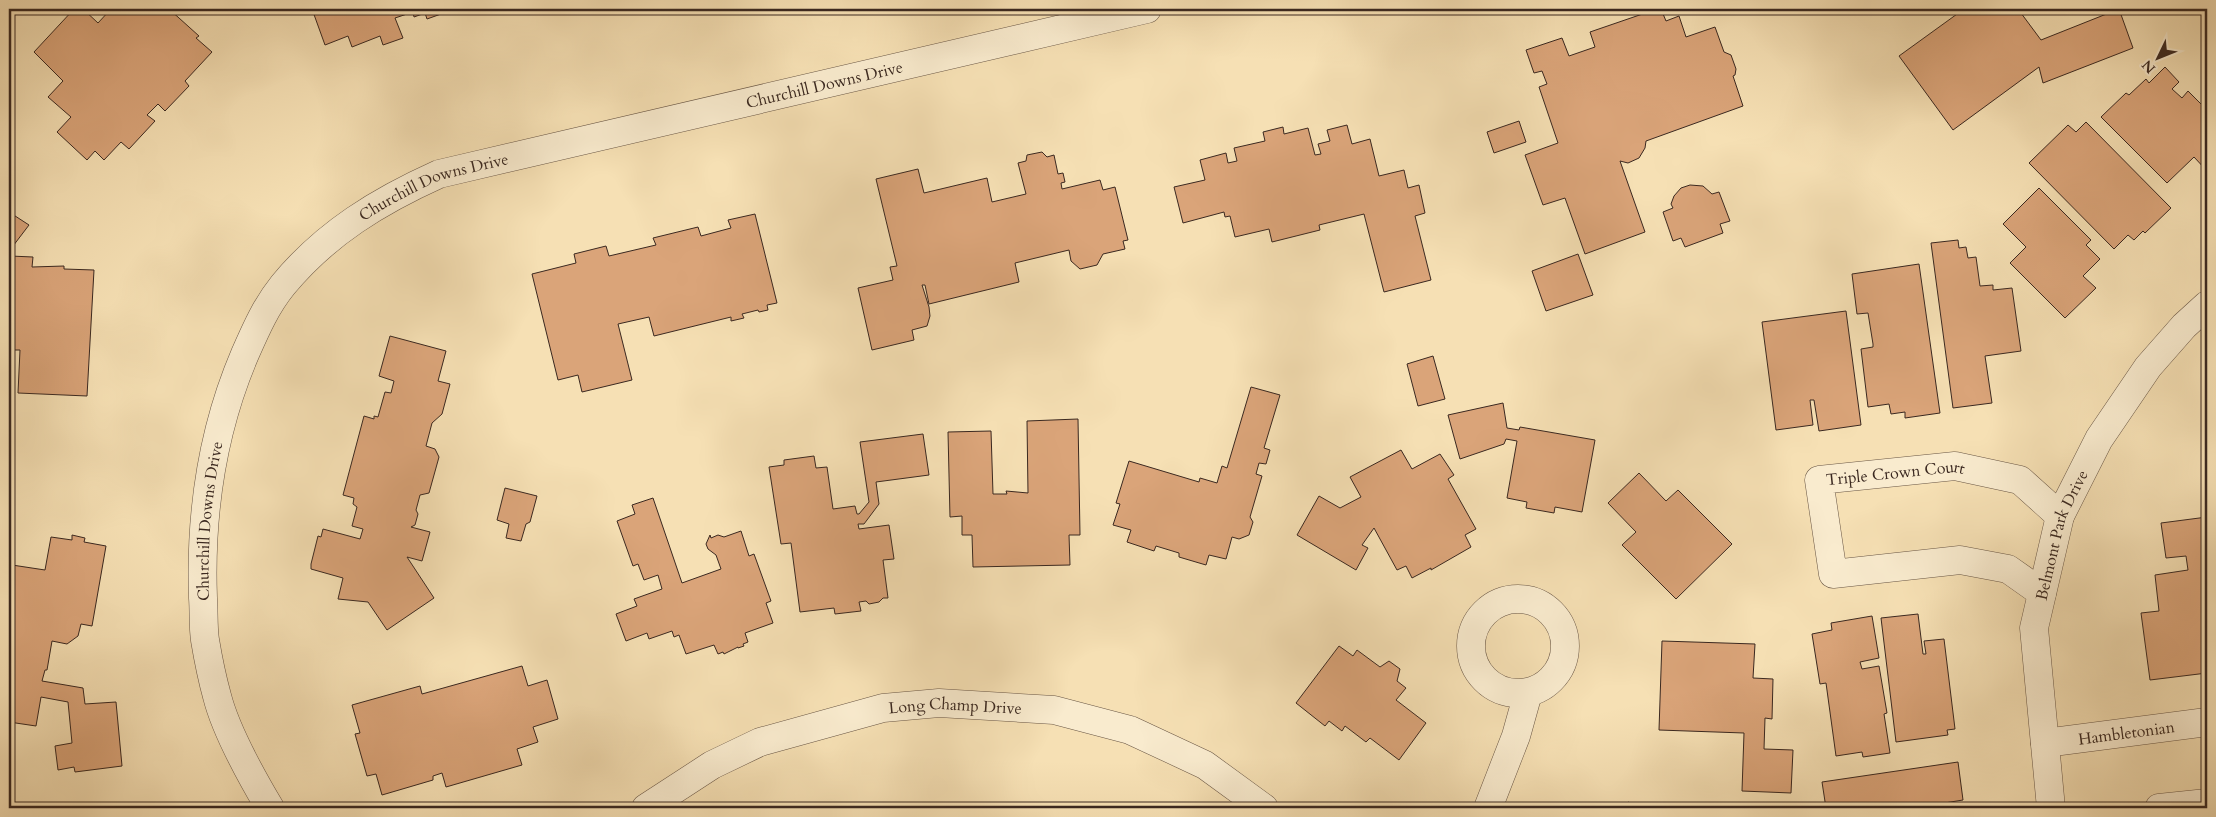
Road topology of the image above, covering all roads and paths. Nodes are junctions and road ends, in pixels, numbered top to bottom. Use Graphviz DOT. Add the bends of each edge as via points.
graph roads {
  1 [pos="1147,9"];
  2 [pos="2207,305"];
  3 [pos="2060,516"];
  4 [pos="2042,593"];
  5 [pos="1528,693"];
  6 [pos="2207,722"];
  7 [pos="2045,743"];
  8 [pos="2207,804"];
  9 [pos="270,808"];
  10 [pos="646,808"];
  11 [pos="1264,808"];
  12 [pos="1488,808"];
  13 [pos="2051,808"];
  14 [pos="2159,808"];
  1 -- 9 [label="street, Churchill Downs Drive" via="439,174 358,216 322,246 284,285 260,318 232,385 213,456 206,501 202,564 207,649 217,698 236,744"];
  2 -- 3 [label="street, Belmont Park Drive" via="2148,367 2098,440"];
  3 -- 4 [label="street, Belmont Park Drive"];
  3 -- 4 [label="street, Triple Crown Court" via="2020,480 1955,466 1819,480 1833,574 1960,560 2008,569"];
  4 -- 7 [label="street, Belmont Park Drive" via="2034,628"];
  5 -- 12 [label="street" via="1516,736"];
  6 -- 7 [label="street, Hambletonian"];
  7 -- 13 [label="street, Belmont Park Drive"];
  8 -- 14 [label="street"];
  10 -- 11 [label="street, Long Champ Drive" via="712,765 760,742 883,708 939,703 1054,710 1130,730 1205,765"];
}
